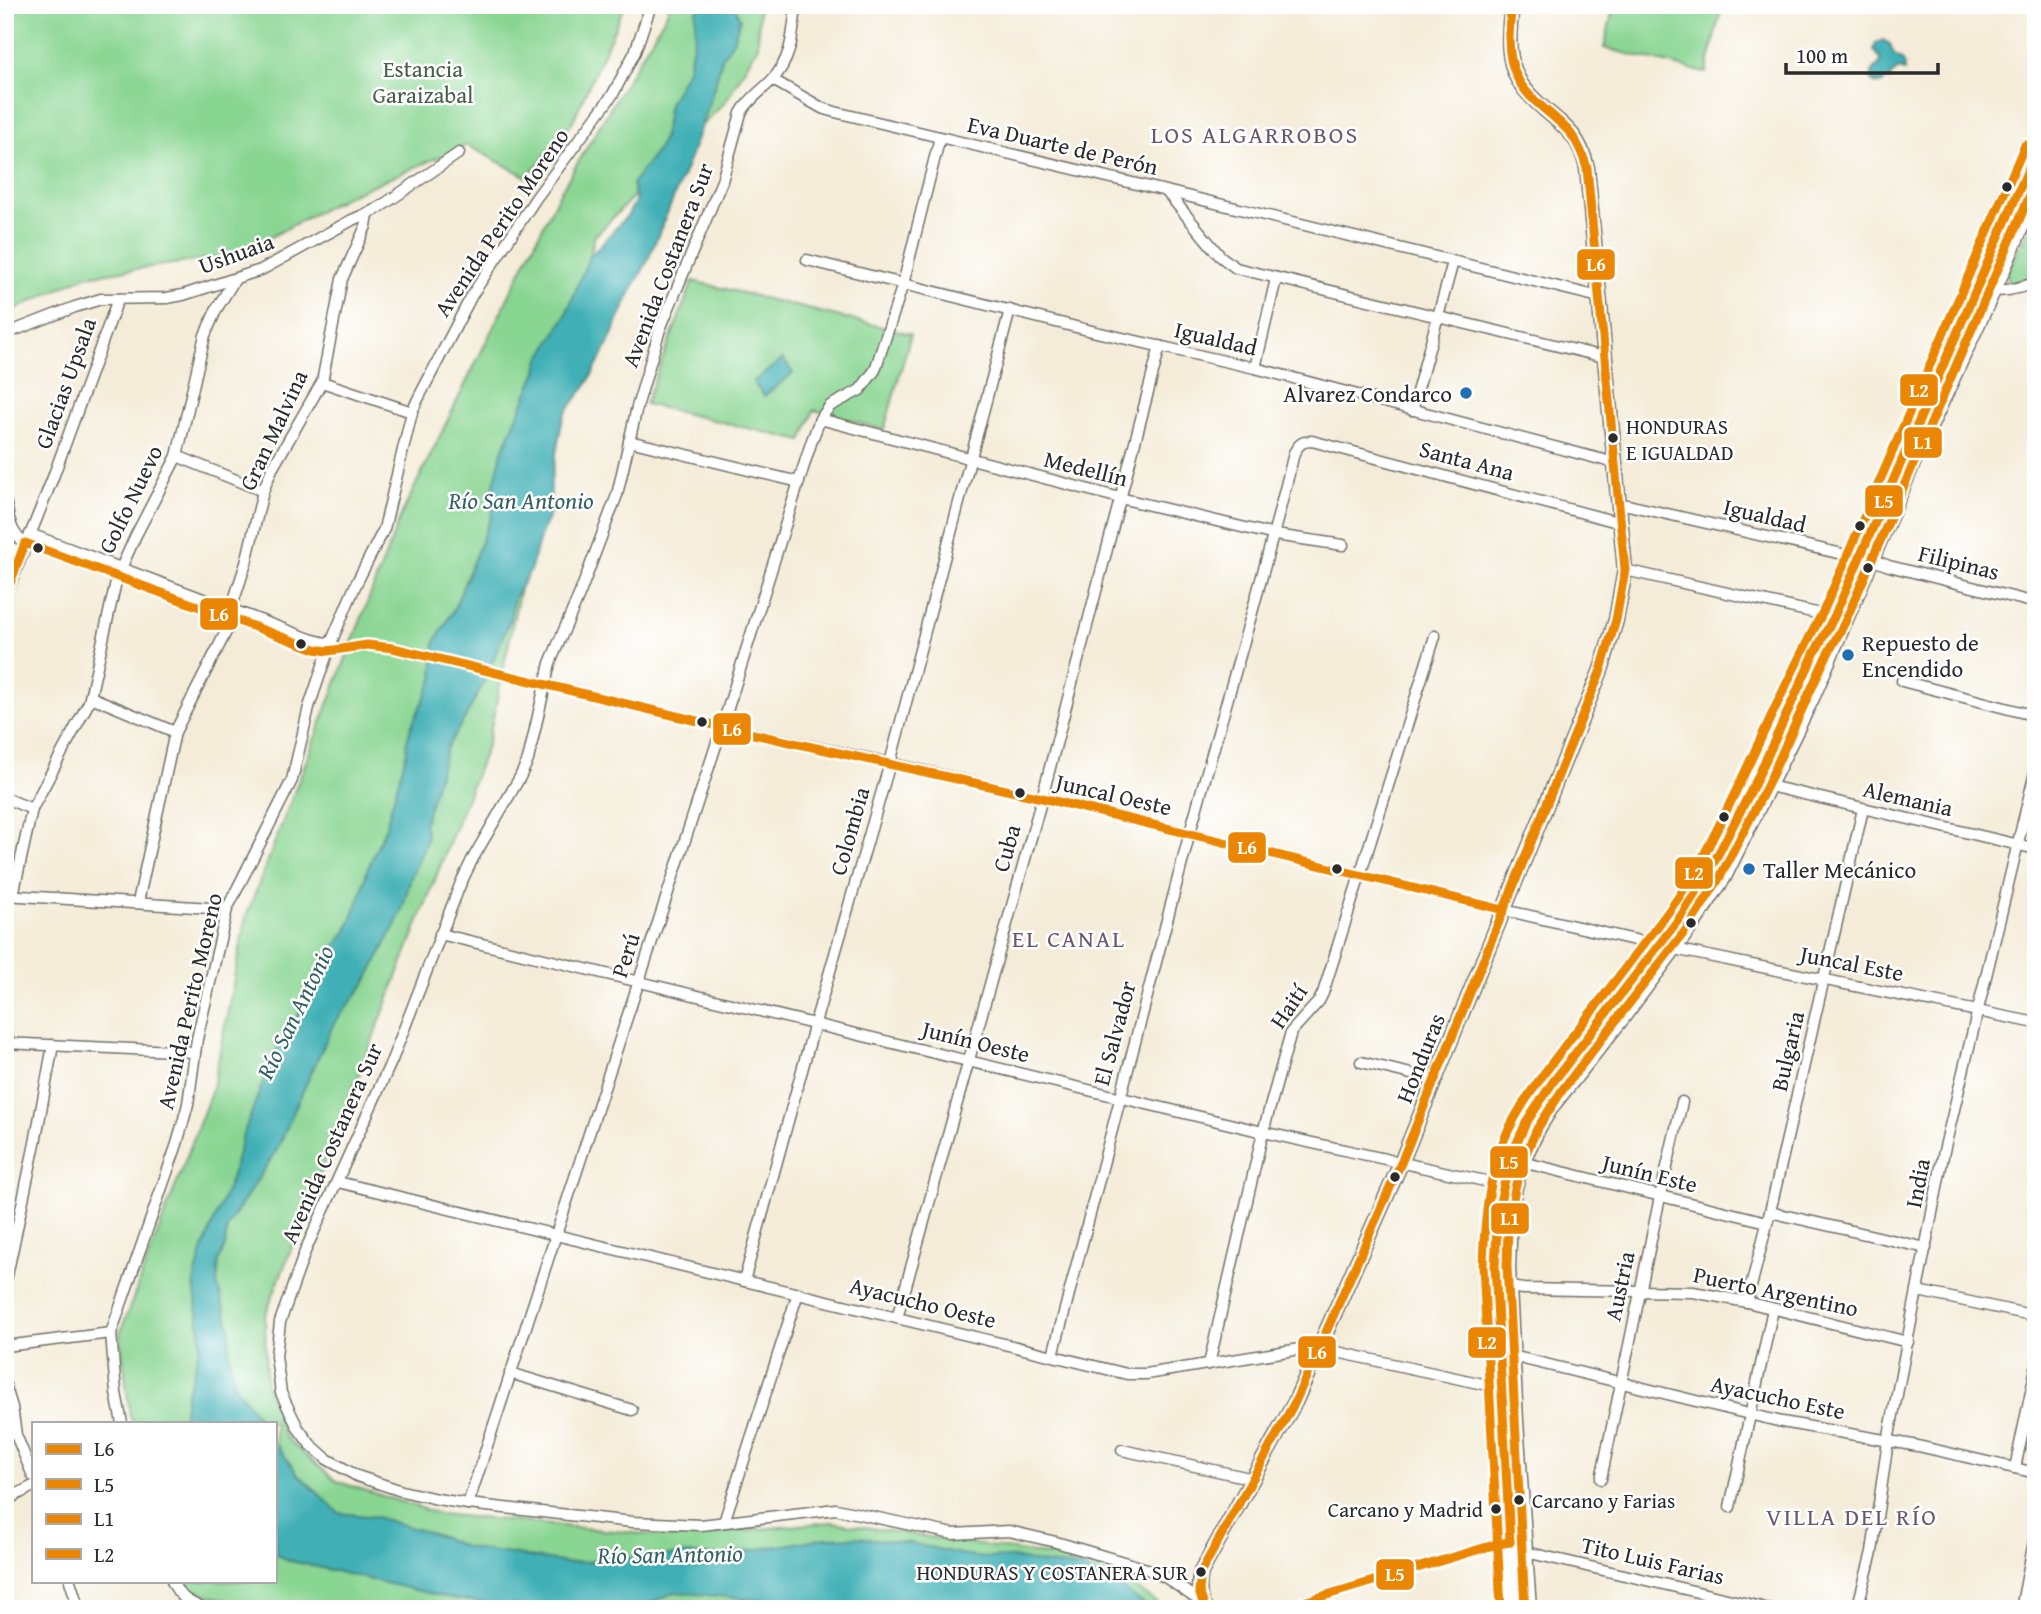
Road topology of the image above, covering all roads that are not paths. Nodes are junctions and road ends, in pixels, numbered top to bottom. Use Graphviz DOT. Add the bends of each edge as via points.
graph roads {
  1 [pos="651,5"];
  2 [pos="796,5"];
  3 [pos="1512,5"];
  4 [pos="772,80"];
  5 [pos="940,137"];
  6 [pos="2036,150"];
  7 [pos="459,153"];
  8 [pos="1166,191"];
  9 [pos="2036,193"];
  10 [pos="2017,194"];
  11 [pos="368,214"];
  12 [pos="807,260"];
  13 [pos="1453,262"];
  14 [pos="234,279"];
  15 [pos="1276,279"];
  16 [pos="2036,283"];
  17 [pos="903,284"];
  18 [pos="1977,284"];
  19 [pos="1993,292"];
  20 [pos="1599,297"];
  21 [pos="118,299"];
  22 [pos="1010,310"];
  23 [pos="1438,317"];
  24 [pos="5,334"];
  25 [pos="1160,346"];
  26 [pos="1604,357"];
  27 [pos="1255,368"];
  28 [pos="322,382"];
  29 [pos="1412,410"];
  30 [pos="412,412"];
  31 [pos="820,419"];
  32 [pos="629,440"];
  33 [pos="1302,442"];
  34 [pos="177,456"];
  35 [pos="972,460"];
  36 [pos="1615,463"];
  37 [pos="799,482"];
  38 [pos="263,491"];
  39 [pos="1120,498"];
  40 [pos="5,500"];
  41 [pos="1619,503"];
  42 [pos="1621,523"];
  43 [pos="1275,535"];
  44 [pos="28,539"];
  45 [pos="1343,545"];
  46 [pos="1867,559"];
  47 [pos="1625,570"];
  48 [pos="118,573"];
  49 [pos="5,598"];
  50 [pos="2036,603"];
  51 [pos="232,615"];
  52 [pos="1834,617"];
  53 [pos="1435,636"];
  54 [pos="329,648"];
  55 [pos="1902,681"];
  56 [pos="544,685"];
  57 [pos="91,697"];
  58 [pos="2036,716"];
  59 [pos="722,727"];
  60 [pos="176,732"];
  61 [pos="890,763"];
  62 [pos="2036,768"];
  63 [pos="1770,786"];
  64 [pos="5,798"];
  65 [pos="1042,798"];
  66 [pos="32,809"];
  67 [pos="1863,809"];
  68 [pos="1190,834"];
  69 [pos="2017,844"];
  70 [pos="2036,849"];
  71 [pos="1710,870"];
  72 [pos="1360,876"];
  73 [pos="9,895"];
  74 [pos="138,902"];
  75 [pos="227,909"];
  76 [pos="1504,910"];
  77 [pos="440,934"];
  78 [pos="1659,945"];
  79 [pos="1674,949"];
  80 [pos="1825,979"];
  81 [pos="638,982"];
  82 [pos="1977,1010"];
  83 [pos="1620,1021"];
  84 [pos="815,1023"];
  85 [pos="2036,1023"];
  86 [pos="5,1043"];
  87 [pos="53,1045"];
  88 [pos="195,1052"];
  89 [pos="968,1060"];
  90 [pos="1361,1062"];
  91 [pos="1436,1080"];
  92 [pos="1119,1097"];
  93 [pos="1682,1102"];
  94 [pos="1263,1132"];
  95 [pos="1522,1162"];
  96 [pos="1401,1163"];
  97 [pos="338,1182"];
  98 [pos="1503,1185"];
  99 [pos="1660,1197"];
  100 [pos="1769,1217"];
  101 [pos="556,1235"];
  102 [pos="1926,1248"];
  103 [pos="744,1281"];
  104 [pos="5,1285"];
  105 [pos="1508,1287"];
  106 [pos="1639,1291"];
  107 [pos="1918,1291"];
  108 [pos="798,1293"];
  109 [pos="1747,1302"];
  110 [pos="1773,1309"];
  111 [pos="2036,1316"];
  112 [pos="897,1318"];
  113 [pos="111,1333"];
  114 [pos="1908,1342"];
  115 [pos="5,1346"];
  116 [pos="1318,1349"];
  117 [pos="1053,1355"];
  118 [pos="1512,1356"];
  119 [pos="1209,1364"];
  120 [pos="2036,1368"];
  121 [pos="510,1373"];
  122 [pos="1620,1384"];
  123 [pos="5,1385"];
  124 [pos="1501,1388"];
  125 [pos="632,1410"];
  126 [pos="1750,1413"];
  127 [pos="122,1422"];
  128 [pos="1888,1441"];
  129 [pos="1122,1450"];
  130 [pos="2015,1468"];
  131 [pos="2036,1473"];
  132 [pos="32,1474"];
  133 [pos="1254,1479"];
  134 [pos="1601,1479"];
  135 [pos="32,1487"];
  136 [pos="1507,1495"];
  137 [pos="5,1501"];
  138 [pos="468,1504"];
  139 [pos="1730,1507"];
  140 [pos="724,1522"];
  141 [pos="2036,1531"];
  142 [pos="1510,1542"];
  143 [pos="1526,1552"];
  144 [pos="70,1582"];
  145 [pos="173,1582"];
  146 [pos="185,1600"];
  147 [pos="1737,1605"];
  148 [pos="1203,1606"];
  149 [pos="79,1609"];
  150 [pos="177,1609"];
  151 [pos="204,1609"];
  152 [pos="1279,1609"];
  153 [pos="1513,1609"];
  154 [pos="1523,1609"];
  155 [pos="1530,1609"];
  156 [pos="1770,1609"];
  157 [pos="1857,1609"];
  158 [pos="2021,1609"];
  1 -- 30 [label="street, Avenida Perito Moreno" via="635,52 613,94 472,295"];
  2 -- 4 [label="street, Avenida Costanera Sur" via="788,56"];
  3 -- 20 [label="main road, Honduras" via="1508,45 1515,72 1528,93 1568,128 1583,153"];
  4 -- 5 [label="street, Eva Duarte de Perón" via="822,108"];
  4 -- 32 [label="street, Avenida Costanera Sur" via="740,113 722,181 660,329"];
  5 -- 8 [label="street, Eva Duarte de Perón"];
  5 -- 17 [label="street"];
  6 -- 10 [label="main road"];
  7 -- 11 [label="street, Ushuaia"];
  8 -- 13 [label="street"];
  8 -- 15 [label="street, Eva Duarte de Perón" via="1226,262"];
  9 -- 19 [label="main road"];
  10 -- 18 [label="main road"];
  10 -- 19 [label="main road" via="2015,215 1987,281"];
  11 -- 14 [label="street, Ushuaia" via="275,264"];
  11 -- 28 [label="street, Gran Malvina" via="342,279"];
  12 -- 17 [label="street, Igualdad"];
  13 -- 20 [label="street"];
  13 -- 23 [label="street"];
  14 -- 21 [label="street, Ushuaia" via="167,298"];
  14 -- 34 [label="street, Golfo Nuevo" via="205,335"];
  15 -- 23 [label="street, Eva Duarte de Perón"];
  15 -- 27 [label="street"];
  16 -- 19 [label="street"];
  17 -- 22 [label="street, Igualdad"];
  17 -- 31 [label="street" via="875,370 860,390 830,406"];
  18 -- 19 [label="street"];
  18 -- 46 [label="main road"];
  19 -- 46 [label="main road"];
  20 -- 26 [label="main road, Honduras"];
  21 -- 24 [label="street, Ushuaia" via="101,299"];
  21 -- 44 [label="street, Glacias Upsala"];
  22 -- 25 [label="street, Igualdad"];
  22 -- 35 [label="street, Colombia"];
  23 -- 26 [label="street, Eva Duarte de Perón"];
  23 -- 29 [label="street"];
  25 -- 27 [label="street, Igualdad"];
  25 -- 39 [label="street, Cuba"];
  26 -- 36 [label="main road, Honduras"];
  27 -- 29 [label="street, Igualdad"];
  28 -- 30 [label="street"];
  28 -- 38 [label="street, Gran Malvina"];
  29 -- 36 [label="street, Igualdad"];
  30 -- 54 [label="street, Avenida Perito Moreno" via="384,529"];
  31 -- 35 [label="street, Medellín"];
  31 -- 37 [label="street, Perú"];
  32 -- 37 [label="street"];
  32 -- 56 [label="street, Avenida Costanera Sur" via="617,495"];
  33 -- 42 [label="street, Santa Ana" via="1312,440"];
  33 -- 43 [label="street, El Salvador" via="1294,453"];
  34 -- 38 [label="street"];
  34 -- 48 [label="street, Golfo Nuevo"];
  35 -- 39 [label="street, Medellín"];
  35 -- 61 [label="street, Colombia"];
  36 -- 41 [label="main road, Honduras"];
  37 -- 59 [label="street, Perú"];
  38 -- 51 [label="street, Gran Malvina"];
  39 -- 43 [label="street, Medellín"];
  39 -- 65 [label="street, Cuba"];
  40 -- 44 [label="street" via="13,532 18,539"];
  41 -- 42 [label="main road, Honduras"];
  41 -- 46 [label="street, Igualdad"];
  42 -- 47 [label="main road, Honduras"];
  43 -- 45 [label="street, Medellín"];
  43 -- 68 [label="street, El Salvador"];
  44 -- 48 [label="street"];
  44 -- 49 [label="street, Glacias Upsala"];
  46 -- 50 [label="street, Filipinas"];
  46 -- 52 [label="main road"];
  46 -- 63 [label="main road" via="1813,696"];
  47 -- 52 [label="street"];
  47 -- 76 [label="main road, Honduras" via="1601,670"];
  48 -- 51 [label="street"];
  48 -- 57 [label="street, Golfo Nuevo"];
  51 -- 54 [label="street"];
  51 -- 60 [label="street, Gran Malvina"];
  52 -- 71 [label="main road"];
  53 -- 72 [label="street, Haití"];
  54 -- 56 [label="street, Juncal Oeste" via="393,648"];
  54 -- 75 [label="street, Avenida Perito Moreno" via="292,780"];
  55 -- 58 [label="street"];
  56 -- 59 [label="street, Juncal Oeste"];
  56 -- 77 [label="street, Avenida Costanera Sur" via="528,760 472,860"];
  57 -- 60 [label="street"];
  57 -- 66 [label="street, Golfo Nuevo"];
  59 -- 61 [label="street, Juncal Oeste"];
  59 -- 81 [label="street, Perú"];
  60 -- 74 [label="street, Gran Malvina"];
  61 -- 65 [label="street, Juncal Oeste"];
  61 -- 84 [label="street, Colombia"];
  62 -- 69 [label="street, India"];
  63 -- 67 [label="street, Alemania"];
  63 -- 79 [label="main road" via="1716,890"];
  64 -- 66 [label="street"];
  65 -- 68 [label="street, Juncal Oeste"];
  65 -- 89 [label="street, Cuba"];
  66 -- 73 [label="street, Golfo Nuevo"];
  67 -- 69 [label="street, Alemania"];
  67 -- 80 [label="street, Bulgaria"];
  68 -- 72 [label="street, Juncal Oeste"];
  68 -- 92 [label="street, El Salvador"];
  69 -- 70 [label="street, Alemania"];
  69 -- 82 [label="street, India"];
  71 -- 78 [label="main road"];
  71 -- 79 [label="main road" via="1704,892 1670,941"];
  72 -- 76 [label="street, Juncal Oeste"];
  72 -- 94 [label="street, Haití" via="1324,993 1291,1032"];
  73 -- 74 [label="street"];
  74 -- 75 [label="street"];
  75 -- 88 [label="street, Avenida Perito Moreno"];
  76 -- 78 [label="street, Juncal Oeste"];
  76 -- 91 [label="main road, Honduras"];
  77 -- 81 [label="street, Junín Oeste"];
  77 -- 97 [label="street, Avenida Costanera Sur" via="392,1060"];
  78 -- 79 [label="street, Juncal Este"];
  78 -- 83 [label="main road" via="1661,954 1628,1000"];
  78 -- 98 [label="main road" via="1539,1102 1515,1146"];
  79 -- 80 [label="street, Juncal Este"];
  79 -- 83 [label="main road"];
  80 -- 82 [label="street, Juncal Este"];
  80 -- 100 [label="street, Bulgaria"];
  81 -- 84 [label="street, Junín Oeste"];
  81 -- 101 [label="street, Perú"];
  82 -- 85 [label="street, Juncal Este"];
  82 -- 102 [label="street, India"];
  83 -- 95 [label="main road" via="1552,1106"];
  84 -- 89 [label="street, Junín Oeste"];
  84 -- 103 [label="street, Colombia"];
  86 -- 87 [label="street"];
  87 -- 88 [label="street"];
  87 -- 104 [label="street"];
  88 -- 113 [label="street, Avenida Perito Moreno" via="177,1144"];
  89 -- 92 [label="street, Junín Oeste"];
  89 -- 112 [label="street, Cuba"];
  90 -- 91 [label="street"];
  91 -- 96 [label="main road, Honduras"];
  92 -- 94 [label="street, Junín Oeste"];
  92 -- 117 [label="street, El Salvador"];
  93 -- 99 [label="street, Austria"];
  94 -- 96 [label="street, Junín Oeste"];
  94 -- 119 [label="street, Haití"];
  95 -- 99 [label="street, Junín Este"];
  95 -- 105 [label="main road" via="1510,1213"];
  96 -- 98 [label="street, Junín Oeste"];
  96 -- 116 [label="main road, Honduras"];
  97 -- 101 [label="street, Ayacucho Oeste"];
  97 -- 138 [label="street, Avenida Costanera Sur" via="306,1249 280,1322 276,1356 289,1413 310,1444 357,1476 402,1491"];
  98 -- 124 [label="main road" via="1495,1266"];
  99 -- 100 [label="street, Junín Este"];
  99 -- 106 [label="street, Austria"];
  100 -- 102 [label="street, Junín Este"];
  100 -- 109 [label="street, Bulgaria"];
  101 -- 103 [label="street, Ayacucho Oeste"];
  101 -- 121 [label="street, Perú"];
  102 -- 107 [label="street, India"];
  103 -- 108 [label="street, Ayacucho Oeste"];
  105 -- 106 [label="street, Puerto Argentino"];
  105 -- 118 [label="main road"];
  106 -- 109 [label="street, Puerto Argentino" via="1693,1292"];
  106 -- 122 [label="street, Austria"];
  107 -- 111 [label="street"];
  107 -- 114 [label="street, India"];
  108 -- 112 [label="street, Ayacucho Oeste"];
  108 -- 140 [label="street"];
  109 -- 110 [label="street, Puerto Argentino"];
  110 -- 114 [label="street, Puerto Argentino"];
  110 -- 126 [label="street"];
  112 -- 117 [label="street, Ayacucho Oeste"];
  113 -- 115 [label="street"];
  113 -- 127 [label="street, Avenida Perito Moreno"];
  114 -- 128 [label="street, India"];
  116 -- 119 [label="street, Ayacucho Oeste"];
  116 -- 124 [label="street, Ayacucho Oeste"];
  116 -- 133 [label="main road, Honduras"];
  117 -- 119 [label="street, Ayacucho Oeste" via="1127,1374"];
  118 -- 122 [label="street, Ayacucho Este"];
  118 -- 143 [label="main road"];
  120 -- 130 [label="street"];
  121 -- 125 [label="street"];
  121 -- 138 [label="street, Perú"];
  122 -- 126 [label="street, Ayacucho Este"];
  122 -- 134 [label="street, Austria"];
  123 -- 132 [label="street" via="16,1434"];
  124 -- 136 [label="main road"];
  126 -- 128 [label="street, Ayacucho Este"];
  126 -- 139 [label="street"];
  128 -- 130 [label="street, Ayacucho Este"];
  128 -- 157 [label="street, India" via="1872,1552"];
  129 -- 133 [label="street"];
  130 -- 131 [label="street, Ayacucho Este"];
  133 -- 148 [label="main road, Honduras" via="1201,1572"];
  135 -- 137 [label="street"];
  136 -- 142 [label="main road"];
  136 -- 143 [label="main road" via="1517,1541"];
  138 -- 140 [label="street, Avenida Costanera Sur" via="633,1522"];
  140 -- 148 [label="street, Avenida Costanera Sur" via="836,1509 953,1534 1009,1531 1147,1569"];
  141 -- 158 [label="street"];
  142 -- 143 [label="street, Tito Luis Farias"];
  142 -- 152 [label="street"];
  142 -- 153 [label="main road"];
  142 -- 154 [label="main road" via="1518,1554"];
  143 -- 147 [label="street, Tito Luis Farias"];
  143 -- 155 [label="main road"];
  144 -- 149 [label="street"];
  145 -- 146 [label="street"];
  146 -- 150 [label="street"];
  146 -- 151 [label="street"];
  147 -- 156 [label="street, Tito Luis Farias"];
}
